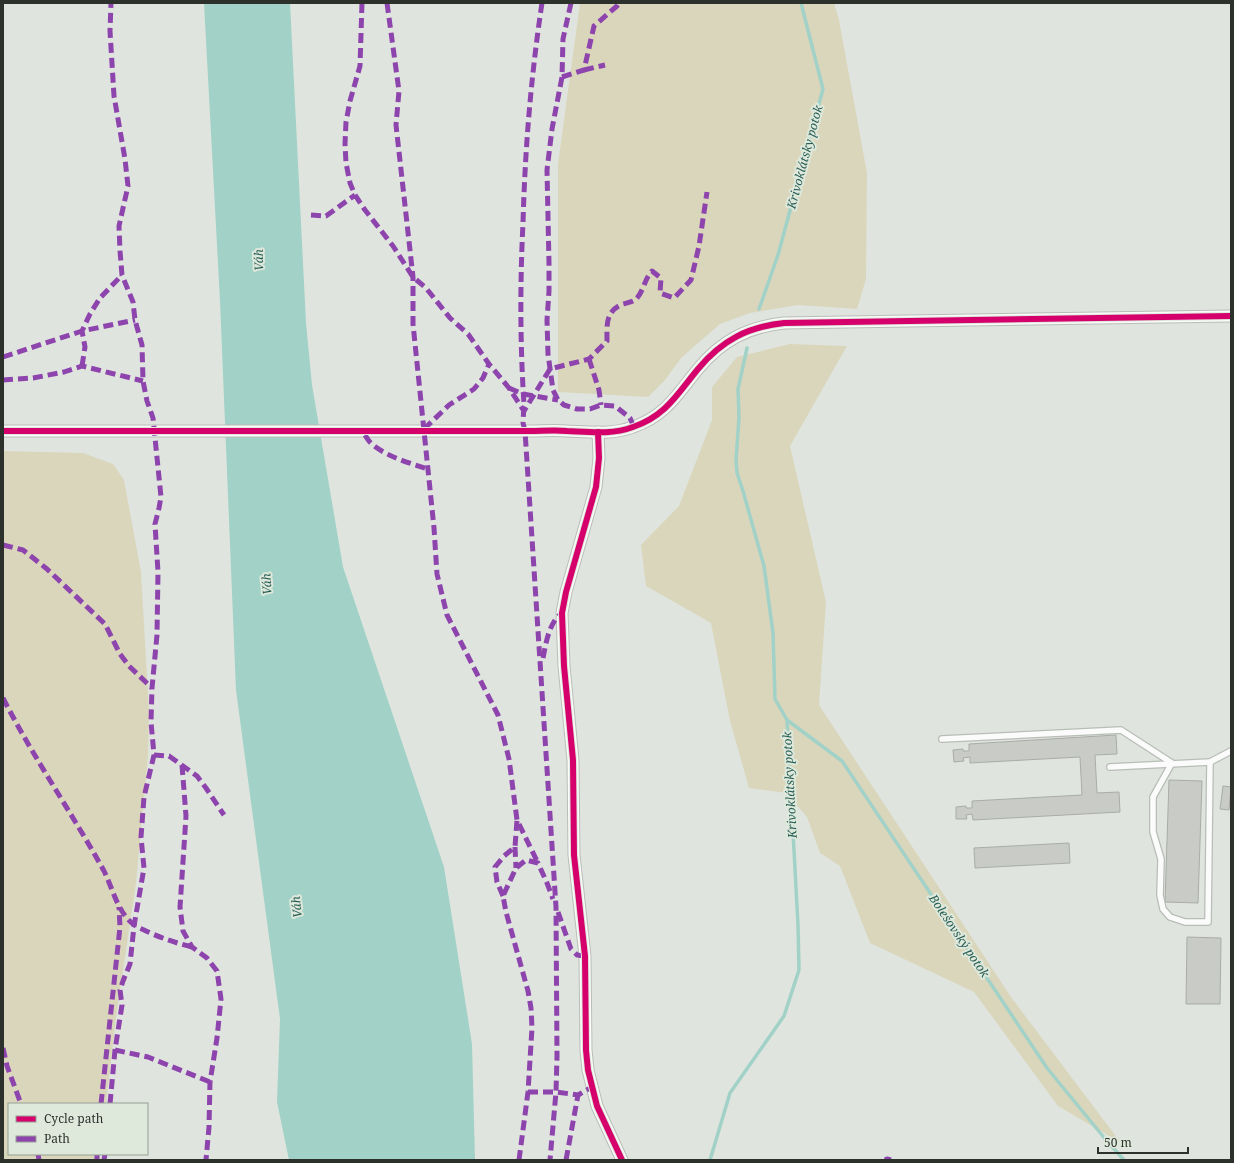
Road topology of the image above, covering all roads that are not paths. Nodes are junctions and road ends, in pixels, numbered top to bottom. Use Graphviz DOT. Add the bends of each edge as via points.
graph roads {
  1 [pos="1231,316"];
  2 [pos="3,431"];
  3 [pos="598,432"];
  4 [pos="942,739"];
  5 [pos="1231,751"];
  6 [pos="1210,762"];
  7 [pos="1172,763"];
  8 [pos="1110,767"];
  9 [pos="622,1160"];
  1 -- 3 [label="street" via="769,325 737,336 722,345 698,369 667,407 654,417 634,427 615,432"];
  2 -- 3 [label="street"];
  3 -- 9 [label="street" via="596,487 562,613 573,760 574,855 586,956 588,1070 597,1106"];
  4 -- 7 [label="lane" via="1121,730"];
  5 -- 6 [label="lane"];
  6 -- 7 [label="lane"];
  6 -- 7 [label="lane" via="1208,922 1185,922 1170,917 1163,909 1160,895 1161,859 1153,832 1153,797"];
  7 -- 8 [label="lane"];
}
